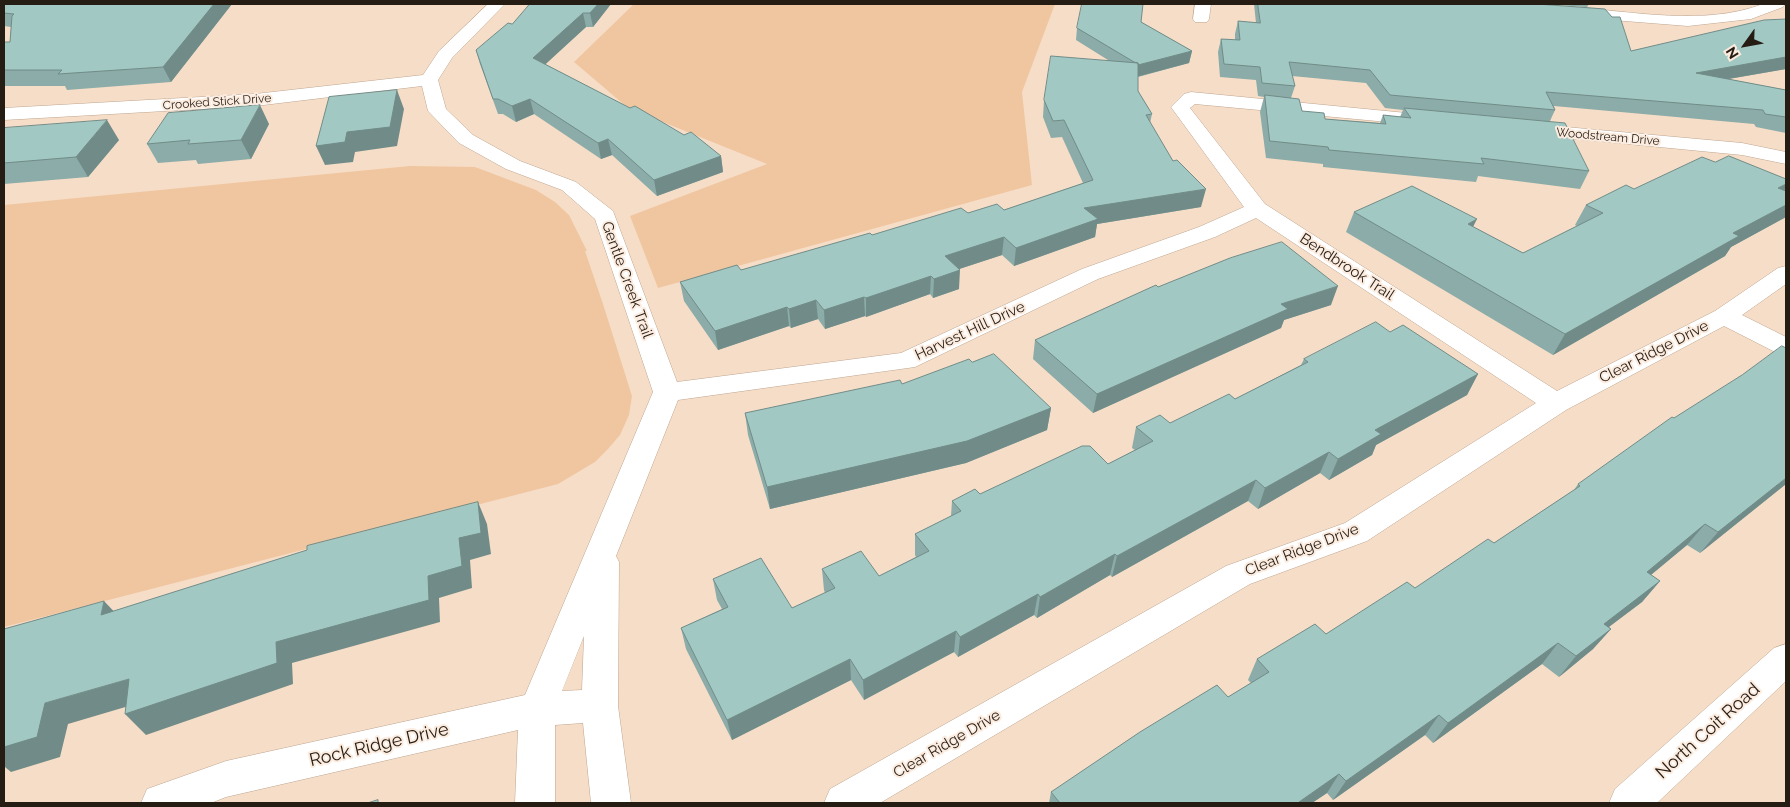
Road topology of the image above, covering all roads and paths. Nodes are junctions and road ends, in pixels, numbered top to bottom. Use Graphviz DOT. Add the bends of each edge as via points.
graph roads {
  1 [pos="497,4"];
  2 [pos="1652,4"];
  3 [pos="1777,4"];
  4 [pos="1561,11"];
  5 [pos="1688,21"];
  6 [pos="429,80"];
  7 [pos="4,114"];
  8 [pos="1437,121"];
  9 [pos="1516,128"];
  10 [pos="1786,158"];
  11 [pos="1257,209"];
  12 [pos="1786,273"];
  13 [pos="1724,316"];
  14 [pos="1786,347"];
  15 [pos="667,392"];
  16 [pos="1556,403"];
  17 [pos="604,543"];
  18 [pos="1786,659"];
  19 [pos="600,706"];
  20 [pos="537,709"];
  21 [pos="161,803"];
  22 [pos="535,803"];
  23 [pos="611,803"];
  24 [pos="844,803"];
  25 [pos="1629,803"];
  1 -- 6 [label="street" via="445,55"];
  2 -- 5 [label="street"];
  3 -- 5 [label="street" via="1751,14"];
  4 -- 5 [label="street"];
  6 -- 7 [label="street, Crooked Stick Drive" via="256,100"];
  6 -- 15 [label="street, Gentle Creek Trail" via="437,111 466,139 513,165 569,186 605,216"];
  8 -- 11 [label="street, Bendbrook Trail" via="1191,98 1180,107"];
  9 -- 10 [label="street, Woodstream Drive" via="1742,149"];
  11 -- 15 [label="street, Harvest Hill Drive" via="1207,232 1090,274 906,361"];
  11 -- 16 [label="street, Bendbrook Trail"];
  12 -- 13 [label="street"];
  13 -- 14 [label="street, Clear Ridge Drive"];
  13 -- 16 [label="street, Clear Ridge Drive"];
  15 -- 17 [label="street"];
  16 -- 24 [label="street, Clear Ridge Drive" via="1356,532 1238,575"];
  17 -- 19 [label="street"];
  17 -- 20 [label="street"];
  18 -- 25 [label="street, North Coit Road"];
  19 -- 20 [label="street, Rock Ridge Drive"];
  19 -- 23 [label="street"];
  20 -- 21 [label="street, Rock Ridge Drive" via="226,779"];
  20 -- 22 [label="street"];
}
